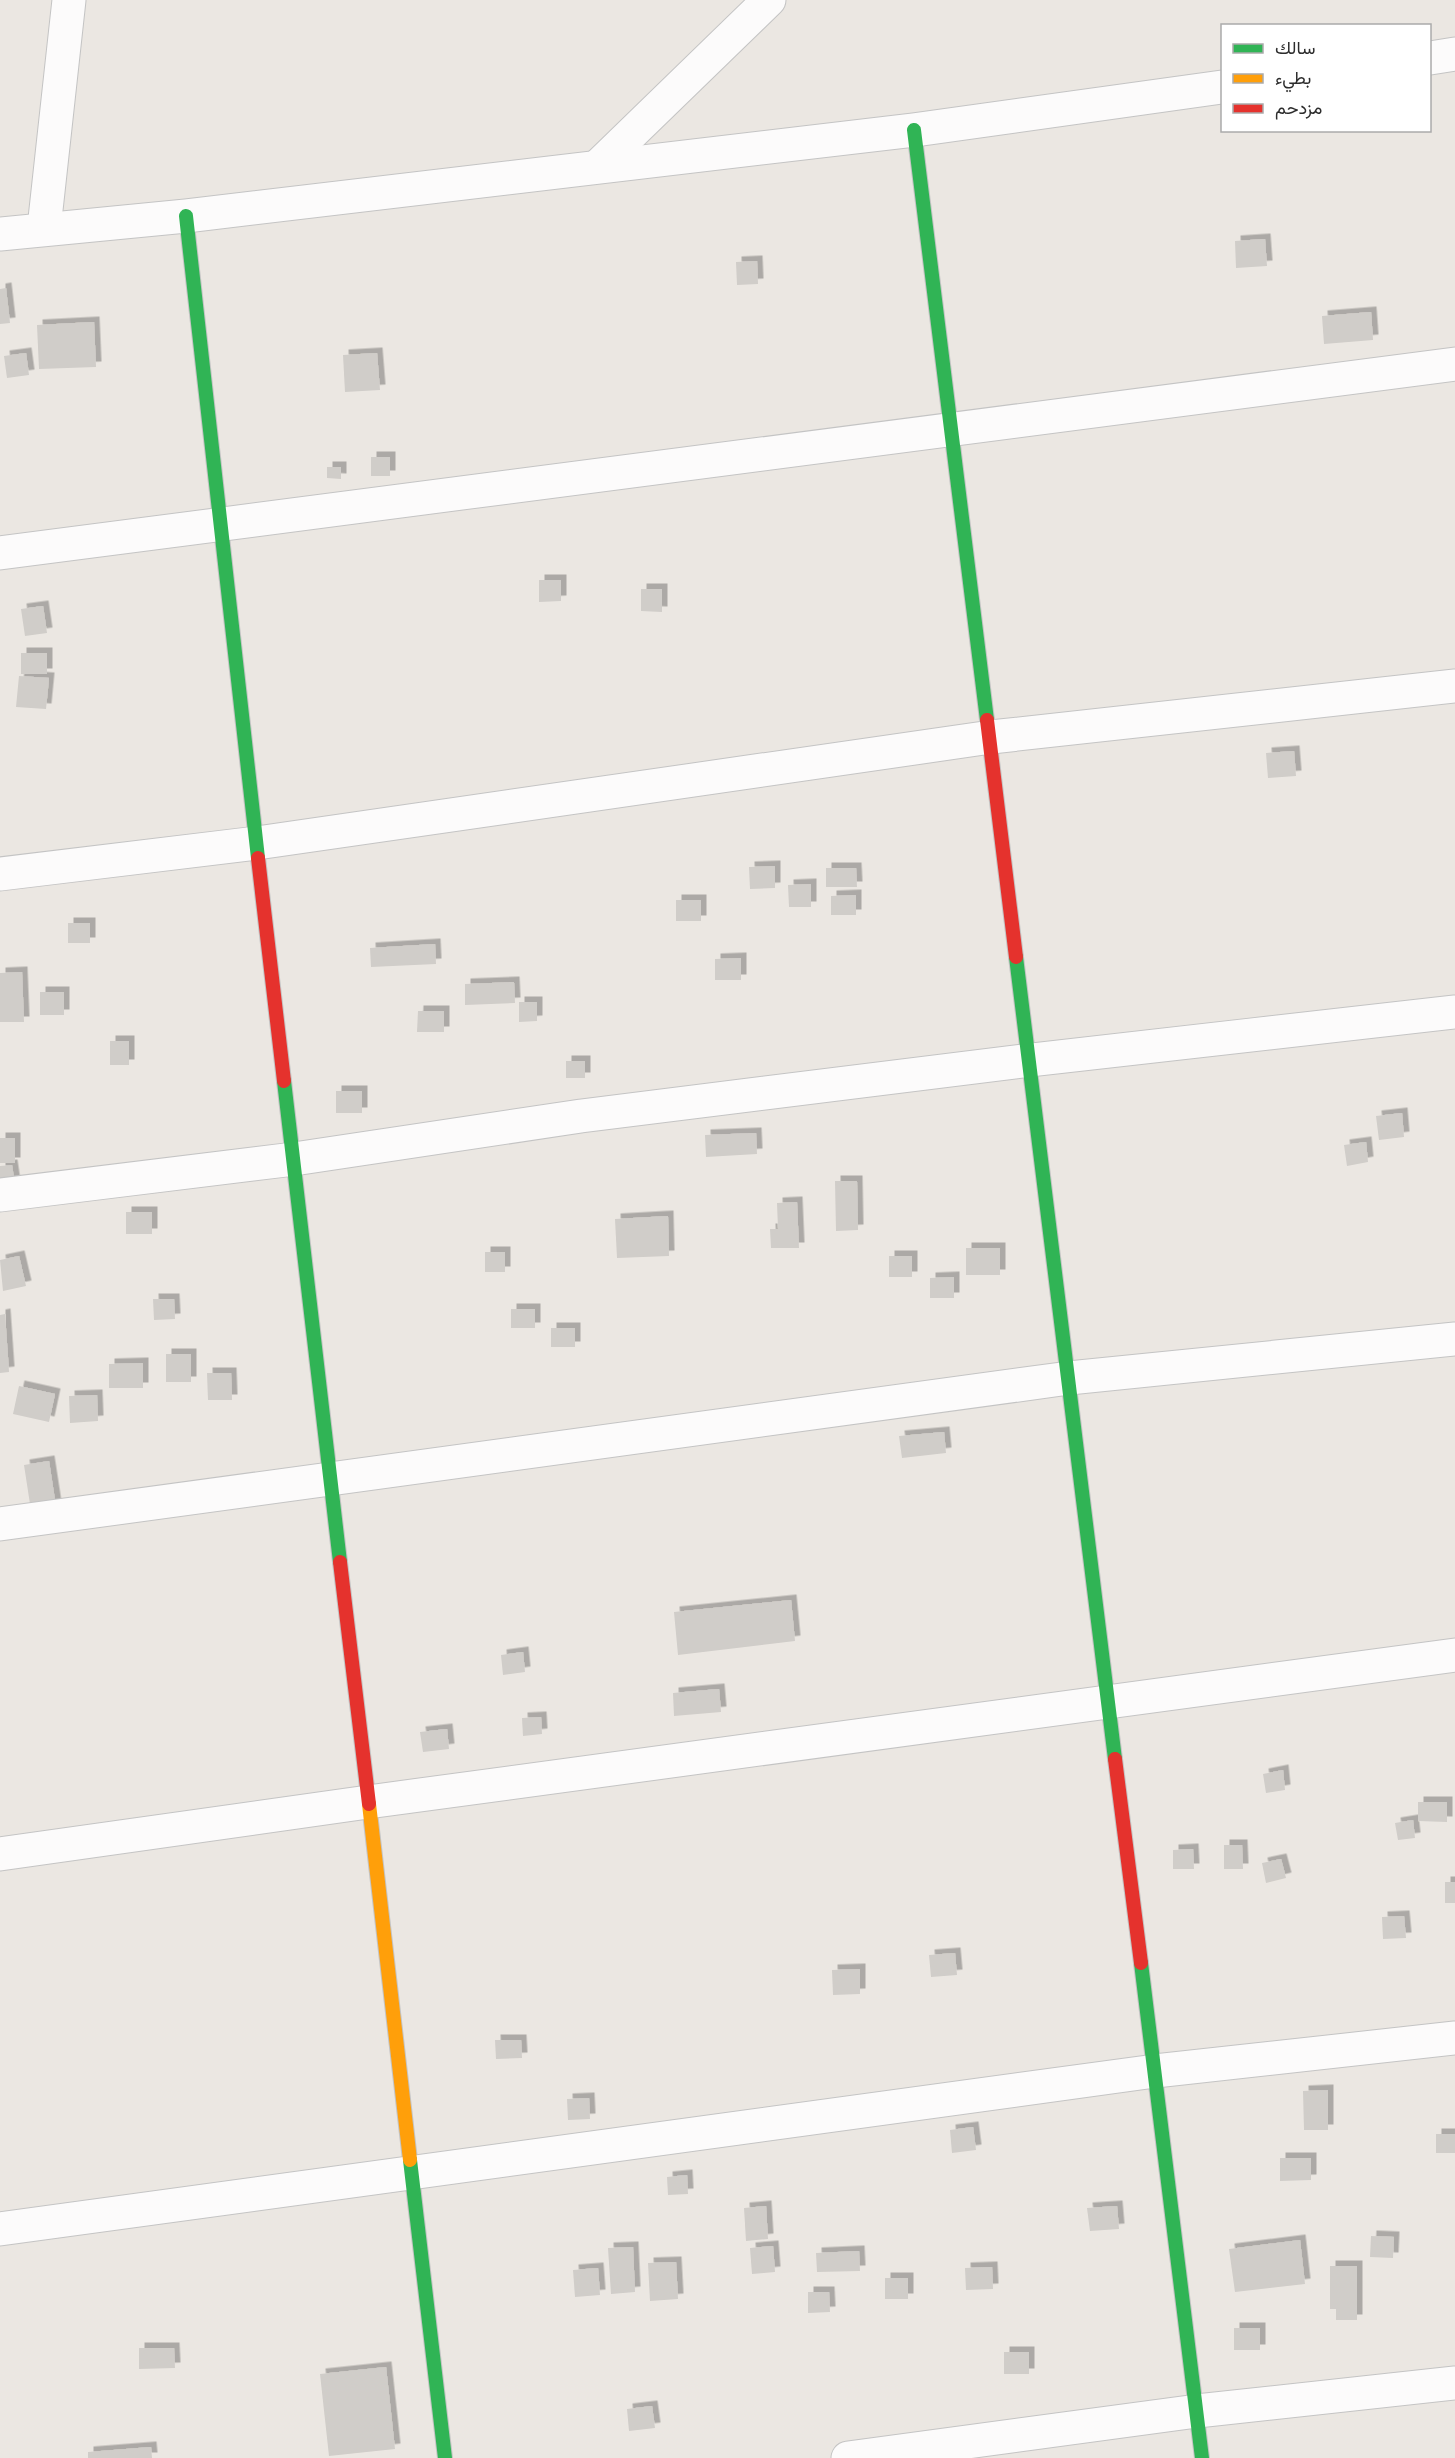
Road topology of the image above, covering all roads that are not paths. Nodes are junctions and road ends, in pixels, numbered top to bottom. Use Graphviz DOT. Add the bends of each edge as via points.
graph roads {
  1 [pos="69,0"];
  2 [pos="769,0"];
  3 [pos="1455,54"];
  4 [pos="1431,58"];
  5 [pos="1221,87"];
  6 [pos="914,130"];
  7 [pos="598,166"];
  8 [pos="186,216"];
  9 [pos="44,228"];
  10 [pos="0,234"];
  11 [pos="1455,364"];
  12 [pos="953,430"];
  13 [pos="219,522"];
  14 [pos="0,553"];
  15 [pos="1455,686"];
  16 [pos="991,737"];
  17 [pos="257,843"];
  18 [pos="0,874"];
  19 [pos="1455,1012"];
  20 [pos="1031,1060"];
  21 [pos="294,1159"];
  22 [pos="0,1196"];
  23 [pos="1455,1339"];
  24 [pos="1069,1378"];
  25 [pos="331,1480"];
  26 [pos="0,1524"];
  27 [pos="1455,1655"];
  28 [pos="1109,1702"];
  29 [pos="368,1802"];
  30 [pos="0,1854"];
  31 [pos="1455,2038"];
  32 [pos="1155,2071"];
  33 [pos="412,2172"];
  34 [pos="0,2229"];
  35 [pos="1455,2384"];
  36 [pos="1197,2411"];
  37 [pos="445,2458"];
  38 [pos="848,2458"];
  39 [pos="1202,2458"];
  1 -- 9 [label="street"];
  2 -- 7 [label="street"];
  3 -- 4 [label="street"];
  5 -- 6 [label="street"];
  6 -- 7 [label="street"];
  6 -- 12 [label="street"];
  7 -- 8 [label="street"];
  8 -- 9 [label="street"];
  8 -- 13 [label="street"];
  9 -- 10 [label="street"];
  11 -- 12 [label="street"];
  12 -- 13 [label="street"];
  12 -- 16 [label="street"];
  13 -- 14 [label="street"];
  13 -- 17 [label="street"];
  15 -- 16 [label="street"];
  16 -- 17 [label="street"];
  16 -- 20 [label="street"];
  17 -- 18 [label="street"];
  17 -- 21 [label="street"];
  19 -- 20 [label="street"];
  20 -- 21 [label="street" via="581,1116"];
  20 -- 24 [label="street"];
  21 -- 22 [label="street"];
  21 -- 25 [label="street"];
  23 -- 24 [label="street"];
  24 -- 25 [label="street"];
  24 -- 28 [label="street"];
  25 -- 26 [label="street"];
  25 -- 29 [label="street"];
  27 -- 28 [label="street"];
  28 -- 29 [label="street"];
  28 -- 32 [label="street"];
  29 -- 30 [label="street"];
  29 -- 33 [label="street"];
  31 -- 32 [label="street"];
  32 -- 33 [label="street"];
  32 -- 36 [label="street"];
  33 -- 34 [label="street"];
  33 -- 37 [label="street"];
  35 -- 36 [label="street"];
  36 -- 38 [label="street"];
  36 -- 39 [label="street"];
}
